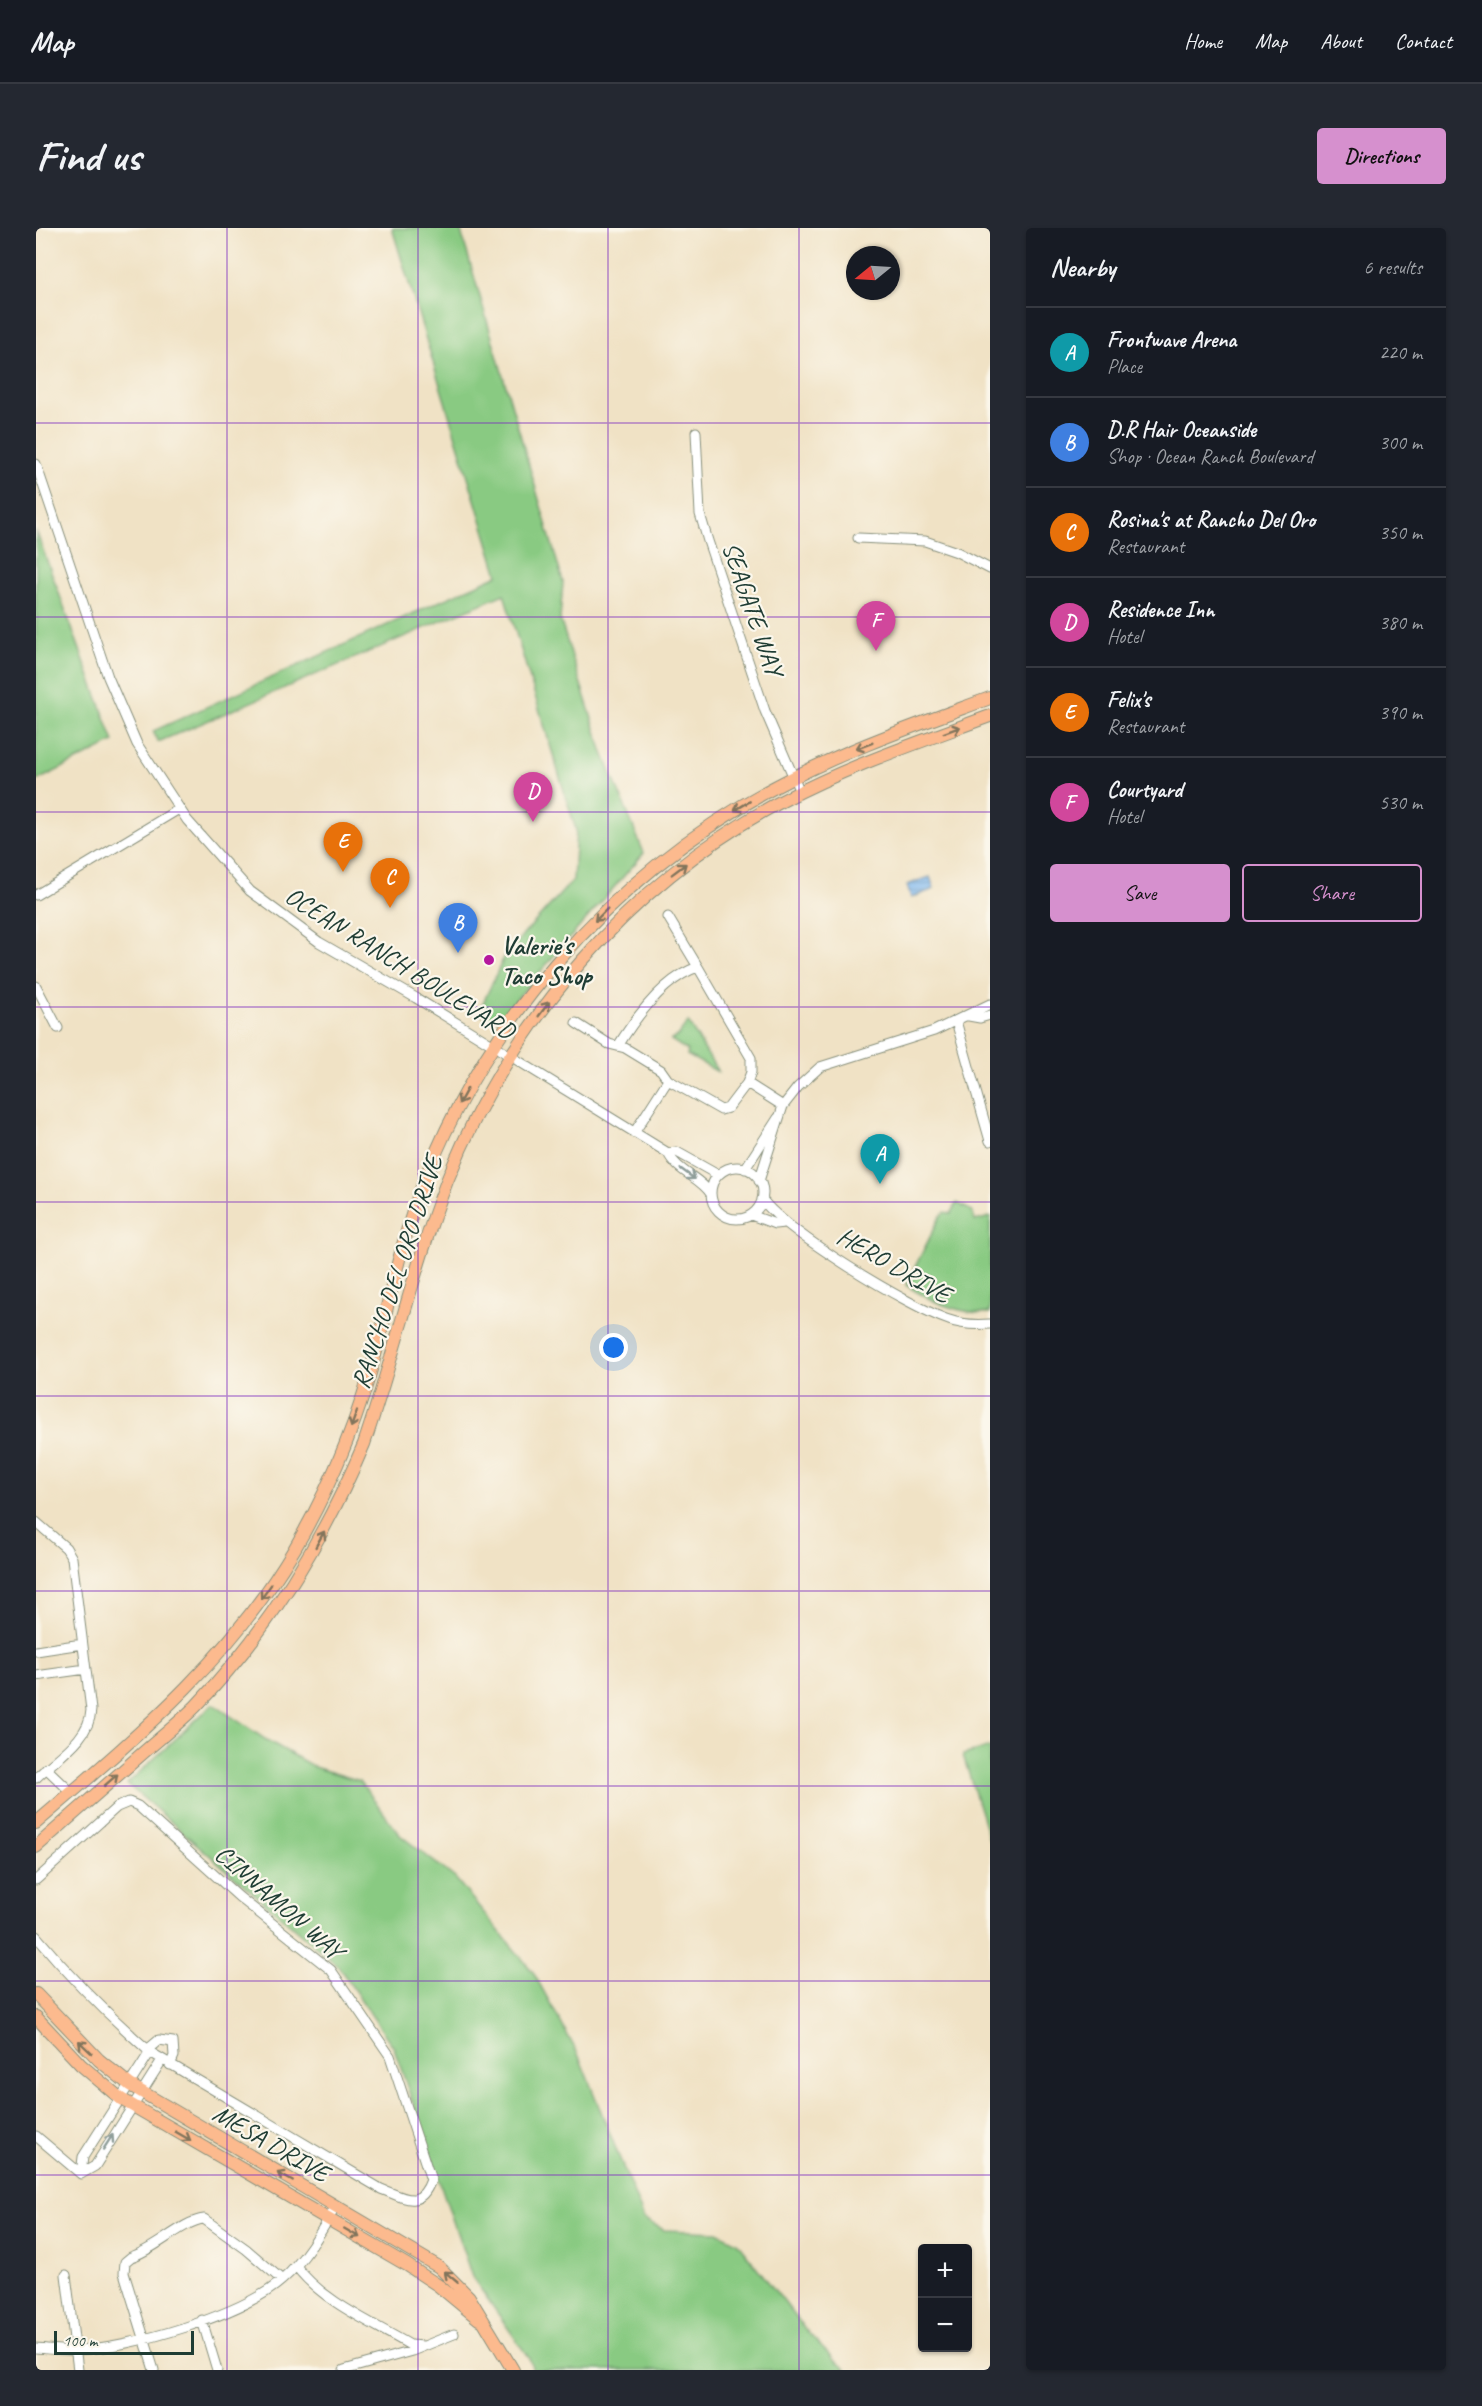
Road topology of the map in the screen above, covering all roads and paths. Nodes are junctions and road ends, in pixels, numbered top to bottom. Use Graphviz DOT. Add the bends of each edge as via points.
graph roads {
  1 [pos="696,432"];
  2 [pos="36,464"];
  3 [pos="858,538"];
  4 [pos="990,569"];
  5 [pos="990,698"];
  6 [pos="990,716"];
  7 [pos="793,778"];
  8 [pos="800,792"];
  9 [pos="179,809"];
  10 [pos="36,895"];
  11 [pos="668,917"];
  12 [pos="698,967"];
  13 [pos="36,986"];
  14 [pos="990,1004"];
  15 [pos="990,1015"];
  16 [pos="969,1016"];
  17 [pos="956,1021"];
  18 [pos="576,1023"];
  19 [pos="58,1028"];
  20 [pos="494,1046"];
  21 [pos="618,1046"];
  22 [pos="512,1057"];
  23 [pos="668,1080"];
  24 [pos="747,1083"];
  25 [pos="783,1106"];
  26 [pos="780,1116"];
  27 [pos="634,1133"];
  28 [pos="990,1141"];
  29 [pos="668,1153"];
  30 [pos="745,1169"];
  31 [pos="718,1175"];
  32 [pos="759,1182"];
  33 [pos="711,1194"];
  34 [pos="762,1199"];
  35 [pos="751,1215"];
  36 [pos="784,1223"];
  37 [pos="990,1324"];
  38 [pos="36,1522"];
  39 [pos="82,1644"];
  40 [pos="36,1651"];
  41 [pos="86,1669"];
  42 [pos="36,1676"];
  43 [pos="121,1750"];
  44 [pos="46,1768"];
  45 [pos="36,1778"];
  46 [pos="71,1792"];
  47 [pos="85,1803"];
  48 [pos="36,1823"];
  49 [pos="53,1832"];
  50 [pos="36,1847"];
  51 [pos="36,1880"];
  52 [pos="36,1936"];
  53 [pos="36,1994"];
  54 [pos="36,2017"];
  55 [pos="148,2051"];
  56 [pos="166,2063"];
  57 [pos="130,2085"];
  58 [pos="142,2092"];
  59 [pos="121,2099"];
  60 [pos="133,2106"];
  61 [pos="36,2136"];
  62 [pos="81,2174"];
  63 [pos="336,2206"];
  64 [pos="328,2220"];
  65 [pos="296,2266"];
  66 [pos="66,2275"];
  67 [pos="282,2280"];
  68 [pos="202,2320"];
  69 [pos="484,2324"];
  70 [pos="454,2334"];
  71 [pos="144,2338"];
  72 [pos="423,2346"];
  73 [pos="36,2348"];
  74 [pos="76,2350"];
  75 [pos="78,2370"];
  76 [pos="154,2370"];
  77 [pos="218,2370"];
  78 [pos="344,2370"];
  79 [pos="513,2370"];
  1 -- 7 [label="street, SEAGATE WAY" via="700,514 765,711"];
  2 -- 9 [label="street, OCEAN RANCH BOULEVARD" via="119,705 148,764"];
  3 -- 4 [label="street" via="925,541"];
  5 -- 7 [label="main road, RANCHO DEL ORO DRIVE, one-way" via="841,754"];
  8 -- 6 [label="main road, RANCHO DEL ORO DRIVE, one-way"];
  7 -- 8 [label="street, SEAGATE WAY"];
  7 -- 20 [label="main road, RANCHO DEL ORO DRIVE, one-way" via="720,819 624,893 551,969"];
  22 -- 8 [label="main road, RANCHO DEL ORO DRIVE, one-way" via="561,986 621,919 704,851"];
  9 -- 10 [label="street"];
  9 -- 20 [label="street, OCEAN RANCH BOULEVARD" via="250,891 277,914"];
  11 -- 12 [label="street"];
  12 -- 21 [label="street" via="678,976 632,1023"];
  12 -- 24 [label="street" via="751,1058"];
  13 -- 19 [label="street"];
  14 -- 16 [label="street"];
  15 -- 16 [label="street"];
  16 -- 17 [label="street"];
  17 -- 25 [label="street" via="820,1068"];
  17 -- 28 [label="street"];
  18 -- 21 [label="street"];
  20 -- 22 [label="street, OCEAN RANCH BOULEVARD"];
  20 -- 43 [label="main road, RANCHO DEL ORO DRIVE, one-way" via="460,1101 425,1178 400,1250 364,1392 312,1517 265,1593 215,1659"];
  21 -- 23 [label="street" via="661,1070"];
  22 -- 27 [label="street, OCEAN RANCH BOULEVARD"];
  47 -- 22 [label="main road, RANCHO DEL ORO DRIVE, one-way" via="180,1721 236,1663 311,1554 364,1444 448,1178"];
  23 -- 24 [label="street" via="721,1110 728,1108"];
  23 -- 27 [label="street"];
  24 -- 25 [label="street"];
  25 -- 26 [label="street"];
  26 -- 30 [label="street"];
  26 -- 32 [label="street"];
  27 -- 29 [label="street, OCEAN RANCH BOULEVARD"];
  29 -- 31 [label="street" via="677,1152"];
  29 -- 33 [label="street, one-way" via="672,1162"];
  30 -- 31 [label="street" via="730,1168"];
  30 -- 32 [label="street"];
  31 -- 33 [label="street"];
  32 -- 34 [label="street"];
  33 -- 35 [label="street" via="716,1208 726,1217"];
  34 -- 35 [label="street"];
  34 -- 36 [label="street, HERO DRIVE"];
  35 -- 36 [label="street, HERO DRIVE" via="775,1224"];
  36 -- 37 [label="street, HERO DRIVE" via="918,1307 951,1321"];
  38 -- 39 [label="street" via="72,1558"];
  39 -- 40 [label="street"];
  39 -- 41 [label="street"];
  41 -- 42 [label="street"];
  41 -- 44 [label="street" via="91,1721 85,1733"];
  43 -- 46 [label="main road, RANCHO DEL ORO DRIVE"];
  43 -- 47 [label="main road" via="86,1789 82,1798"];
  44 -- 45 [label="street"];
  44 -- 46 [label="street"];
  46 -- 48 [label="main road, RANCHO DEL ORO DRIVE"];
  46 -- 49 [label="main road" via="70,1806"];
  47 -- 49 [label="main road, RANCHO DEL ORO DRIVE"];
  49 -- 50 [label="main road, RANCHO DEL ORO DRIVE"];
  51 -- 56 [label="street, CINNAMON WAY" via="117,1806 129,1802 138,1806 239,1897 331,1970 390,2056 431,2180 426,2194 417,2200 381,2189"];
  52 -- 55 [label="street, CINNAMON WAY" via="119,2028"];
  57 -- 53 [label="main road, MESA DRIVE, one-way" via="91,2053"];
  54 -- 59 [label="main road, MESA DRIVE" via="81,2066"];
  55 -- 56 [label="street, CINNAMON WAY"];
  55 -- 56 [label="street" via="159,2040 173,2042 174,2056"];
  55 -- 57 [label="street"];
  56 -- 58 [label="street"];
  57 -- 58 [label="main road, MESA DRIVE"];
  57 -- 59 [label="street"];
  58 -- 60 [label="street"];
  63 -- 58 [label="main road, MESA DRIVE, one-way"];
  59 -- 60 [label="main road, MESA DRIVE"];
  59 -- 62 [label="street" via="83,2157"];
  62 -- 60 [label="street, one-way" via="96,2166"];
  60 -- 64 [label="main road, MESA DRIVE, one-way"];
  61 -- 62 [label="street"];
  63 -- 64 [label="street"];
  69 -- 63 [label="main road, MESA DRIVE, one-way" via="464,2290 439,2267"];
  64 -- 65 [label="street"];
  64 -- 69 [label="main road, MESA DRIVE, one-way" via="438,2286"];
  65 -- 67 [label="street"];
  65 -- 72 [label="street" via="333,2300 410,2345"];
  66 -- 74 [label="street"];
  67 -- 68 [label="street" via="232,2311"];
  67 -- 71 [label="street" via="204,2219 190,2222 125,2262 124,2273"];
  68 -- 71 [label="street"];
  68 -- 77 [label="street"];
  69 -- 79 [label="main road, MESA DRIVE"];
  70 -- 72 [label="street"];
  71 -- 74 [label="street"];
  71 -- 76 [label="street"];
  72 -- 78 [label="street"];
  73 -- 74 [label="street"];
  74 -- 75 [label="street"];
}
